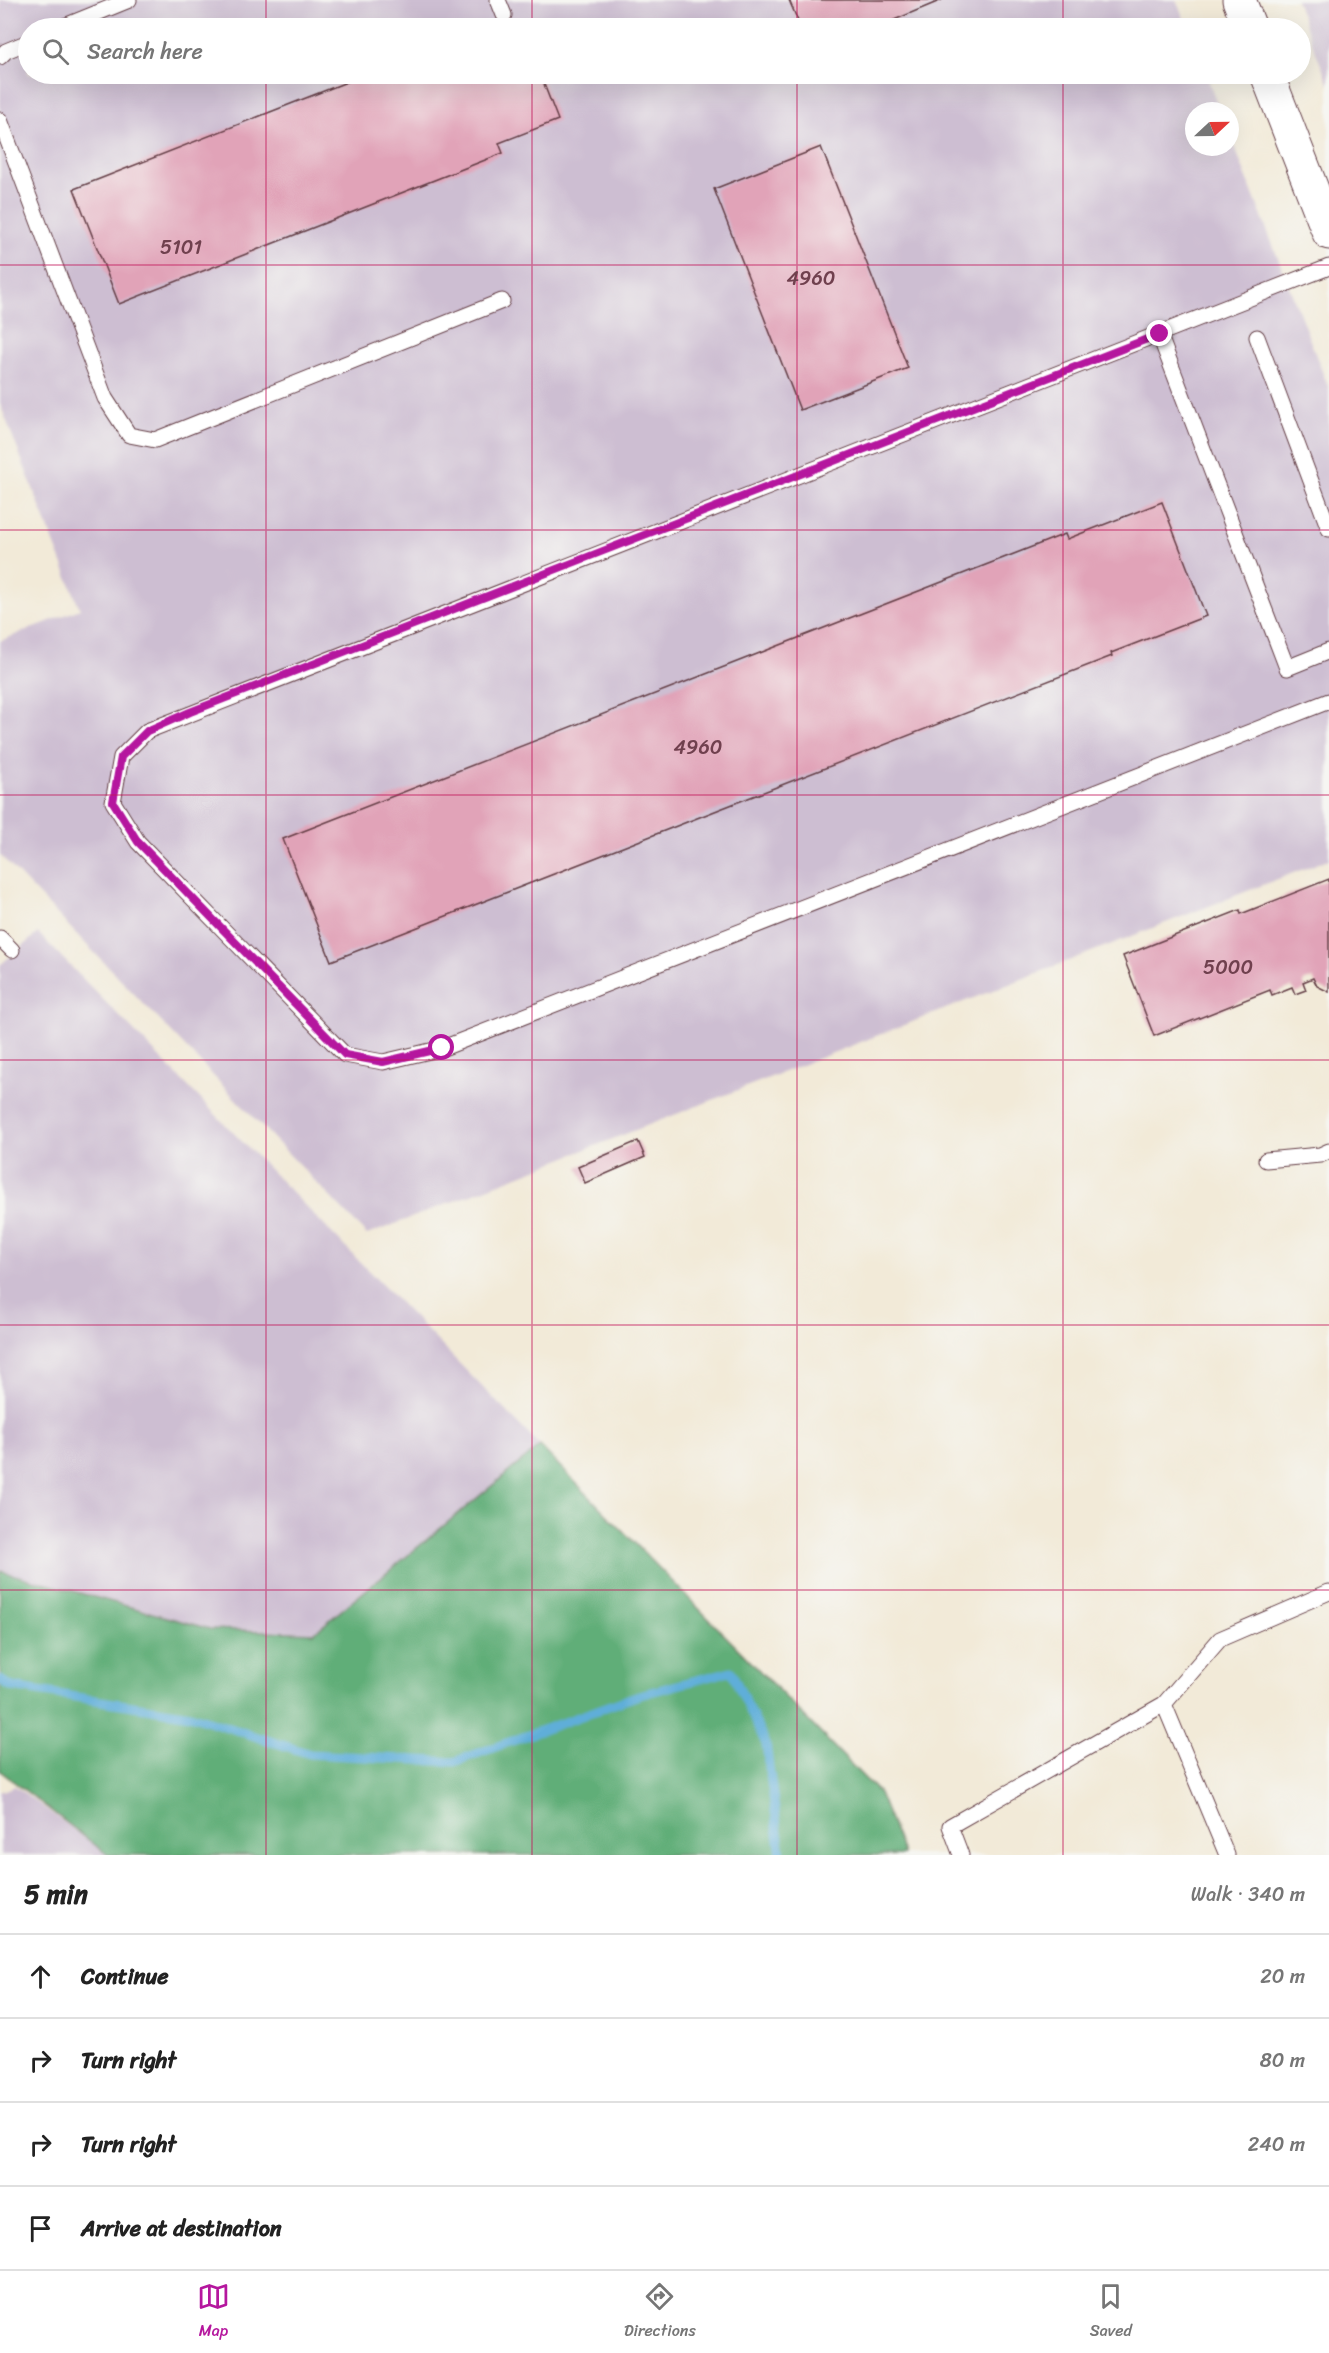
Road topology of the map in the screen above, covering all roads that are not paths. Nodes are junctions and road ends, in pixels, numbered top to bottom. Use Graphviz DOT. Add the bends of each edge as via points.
graph roads {
  1 [pos="129,0"];
  2 [pos="498,0"];
  3 [pos="1239,0"];
  4 [pos="504,15"];
  5 [pos="85,18"];
  6 [pos="1246,18"];
  7 [pos="18,46"];
  8 [pos="0,57"];
  9 [pos="1271,84"];
  10 [pos="0,120"];
  11 [pos="1329,233"];
  12 [pos="1329,267"];
  13 [pos="502,301"];
  14 [pos="1160,334"];
  15 [pos="1257,337"];
  16 [pos="1329,529"];
  17 [pos="1329,651"];
  18 [pos="1329,701"];
  19 [pos="0,938"];
  20 [pos="12,951"];
  21 [pos="1329,1151"];
  22 [pos="1266,1160"];
  23 [pos="1329,1592"];
  24 [pos="1164,1704"];
  25 [pos="961,1855"];
  26 [pos="1227,1855"];
  1 -- 5 [label="lane"];
  2 -- 4 [label="lane"];
  3 -- 6 [label="street"];
  7 -- 8 [label="lane"];
  9 -- 11 [label="street"];
  10 -- 13 [label="lane" via="105,398 129,435 155,440"];
  12 -- 14 [label="lane"];
  14 -- 17 [label="lane" via="1287,668"];
  14 -- 18 [label="lane" via="147,731 121,757 113,802 138,842 345,1055 383,1062 442,1048"];
  15 -- 16 [label="lane"];
  19 -- 20 [label="lane"];
  21 -- 22 [label="lane"];
  23 -- 24 [label="lane" via="1220,1639"];
  24 -- 25 [label="lane" via="950,1826"];
  24 -- 26 [label="lane"];
}
